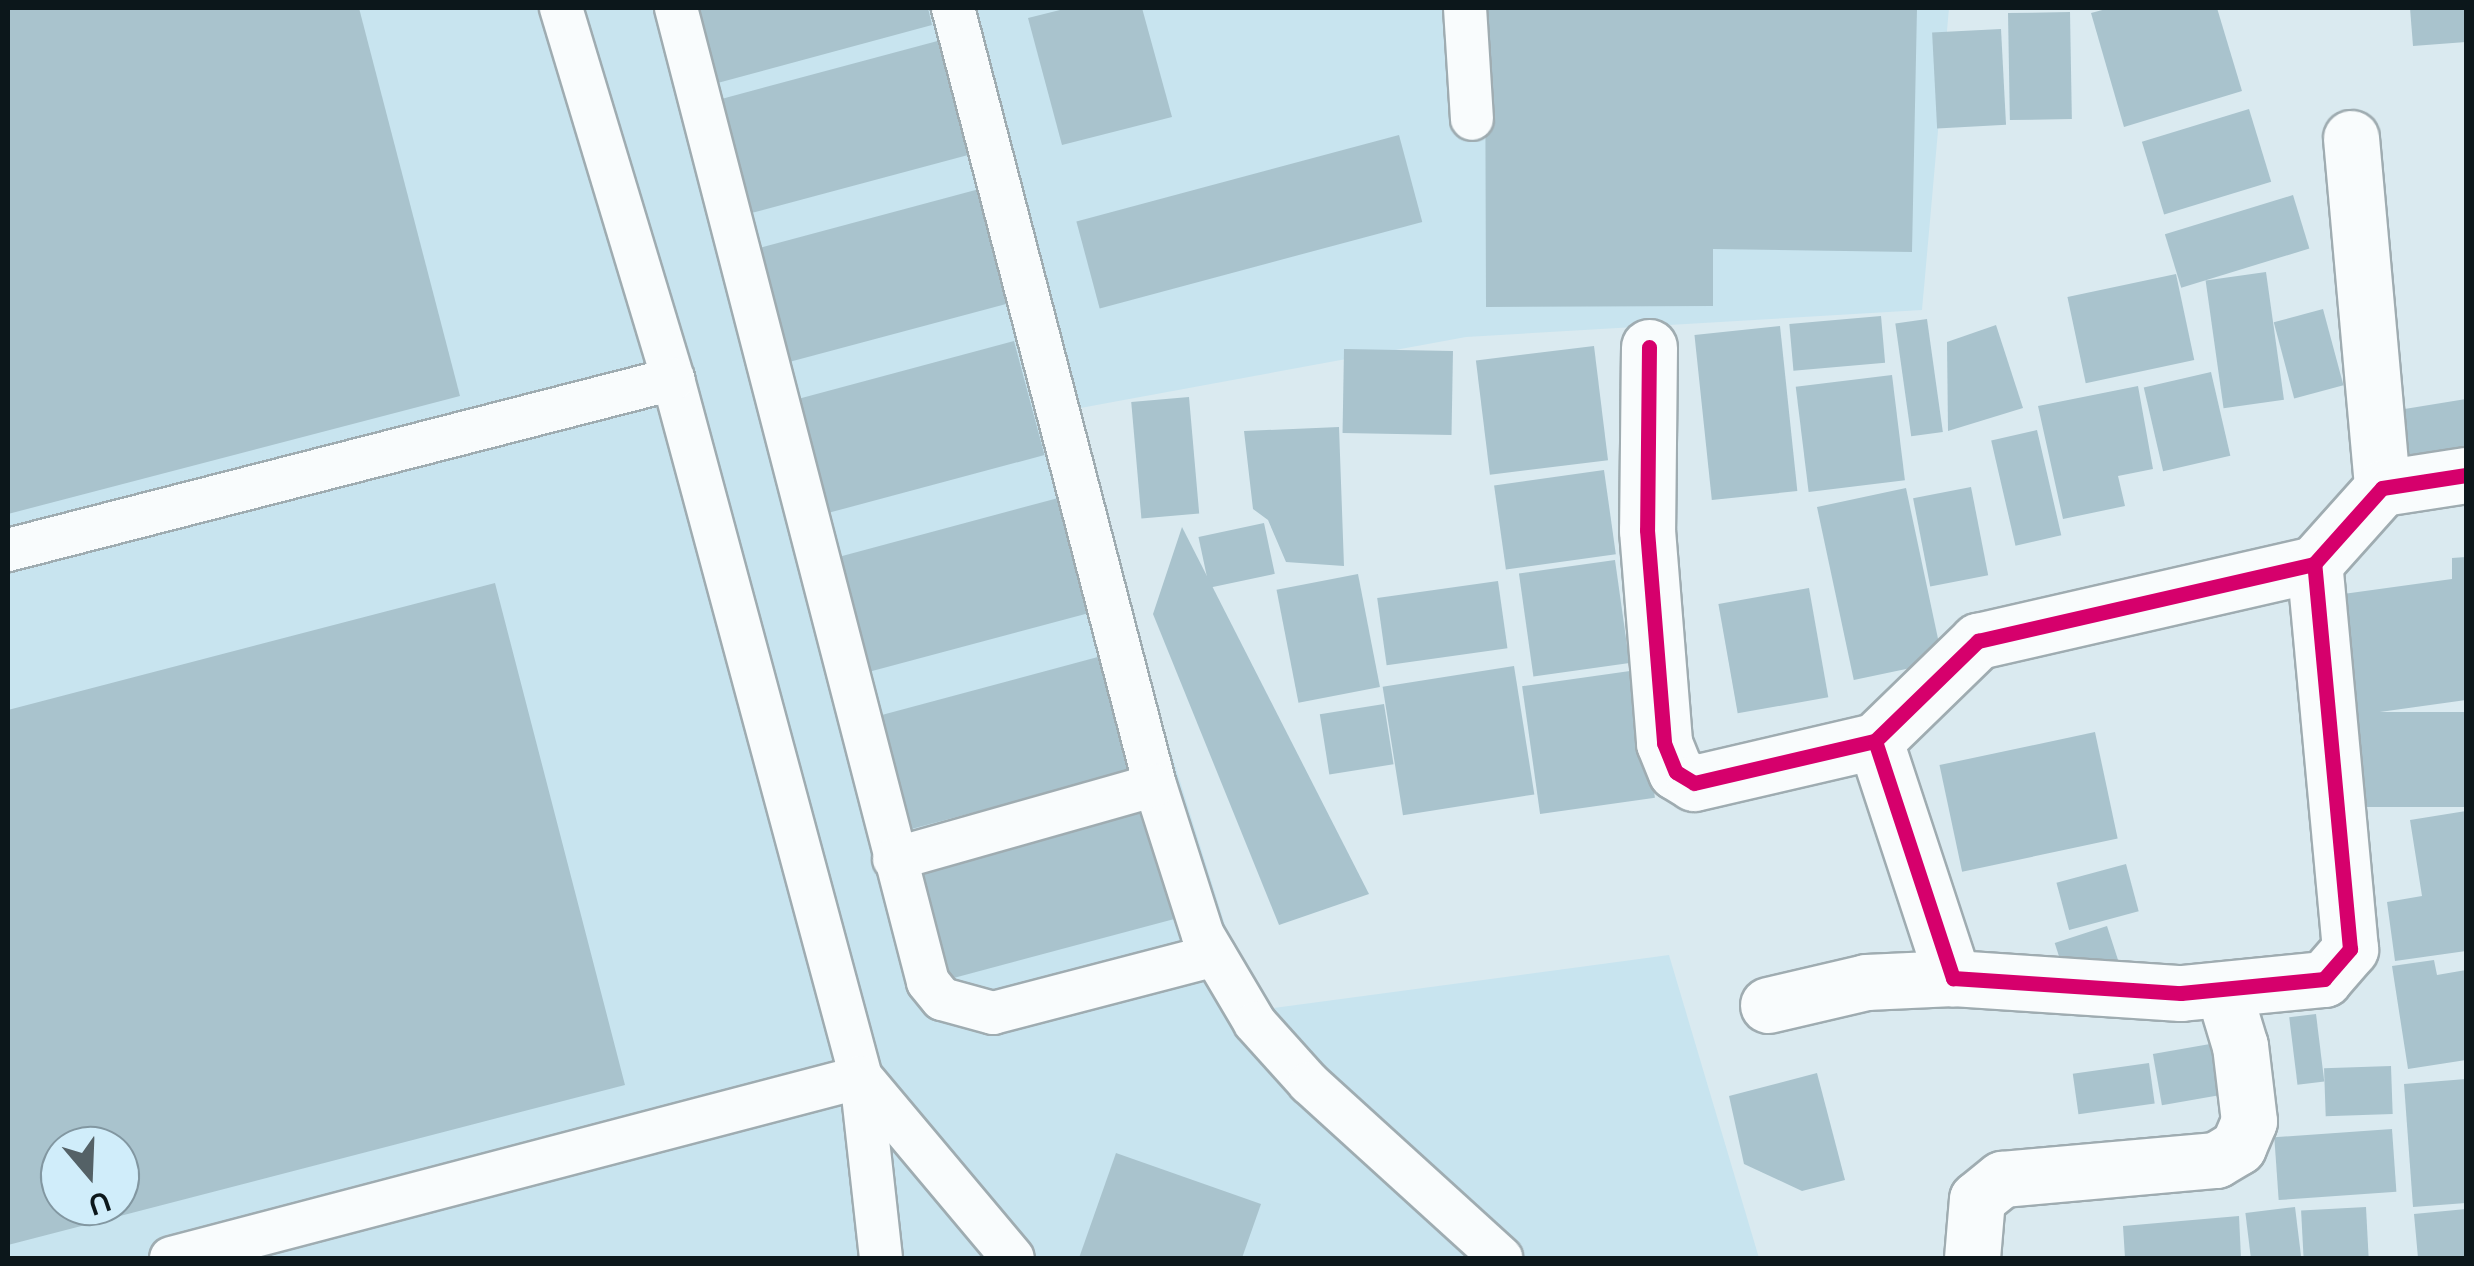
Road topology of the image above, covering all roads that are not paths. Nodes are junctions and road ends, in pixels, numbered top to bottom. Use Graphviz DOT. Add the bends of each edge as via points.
graph roads {
  1 [pos="561,8"];
  2 [pos="676,8"];
  3 [pos="953,8"];
  4 [pos="1465,8"];
  5 [pos="1472,119"];
  6 [pos="2351,138"];
  7 [pos="1649,347"];
  8 [pos="673,379"];
  9 [pos="2466,475"];
  10 [pos="2382,488"];
  11 [pos="8,550"];
  12 [pos="2314,564"];
  13 [pos="1876,741"];
  14 [pos="1154,784"];
  15 [pos="894,860"];
  16 [pos="1215,955"];
  17 [pos="1953,978"];
  18 [pos="2224,993"];
  19 [pos="1768,1005"];
  20 [pos="862,1077"];
  21 [pos="171,1258"];
  22 [pos="881,1258"];
  23 [pos="1013,1258"];
  24 [pos="1501,1258"];
  25 [pos="1972,1258"];
  1 -- 8 [label="lane"];
  2 -- 15 [label="lane"];
  3 -- 14 [label="lane"];
  4 -- 5 [label="lane"];
  6 -- 10 [label="street"];
  7 -- 13 [label="street" via="1646,530 1664,743 1676,772 1694,783"];
  8 -- 11 [label="lane"];
  8 -- 20 [label="lane"];
  9 -- 10 [label="street"];
  10 -- 12 [label="street"];
  12 -- 13 [label="street" via="1978,641"];
  12 -- 18 [label="street" via="2350,950 2324,979"];
  13 -- 17 [label="street"];
  14 -- 15 [label="lane"];
  14 -- 16 [label="lane"];
  15 -- 16 [label="lane" via="928,982 942,999 975,1012"];
  16 -- 24 [label="lane" via="1256,1022 1309,1083"];
  17 -- 18 [label="street"];
  17 -- 19 [label="street" via="1866,982"];
  18 -- 25 [label="street" via="2240,1046 2249,1121 2238,1147 2216,1160 2002,1179 1977,1198"];
  20 -- 21 [label="lane"];
  20 -- 22 [label="lane"];
  20 -- 23 [label="lane"];
}
